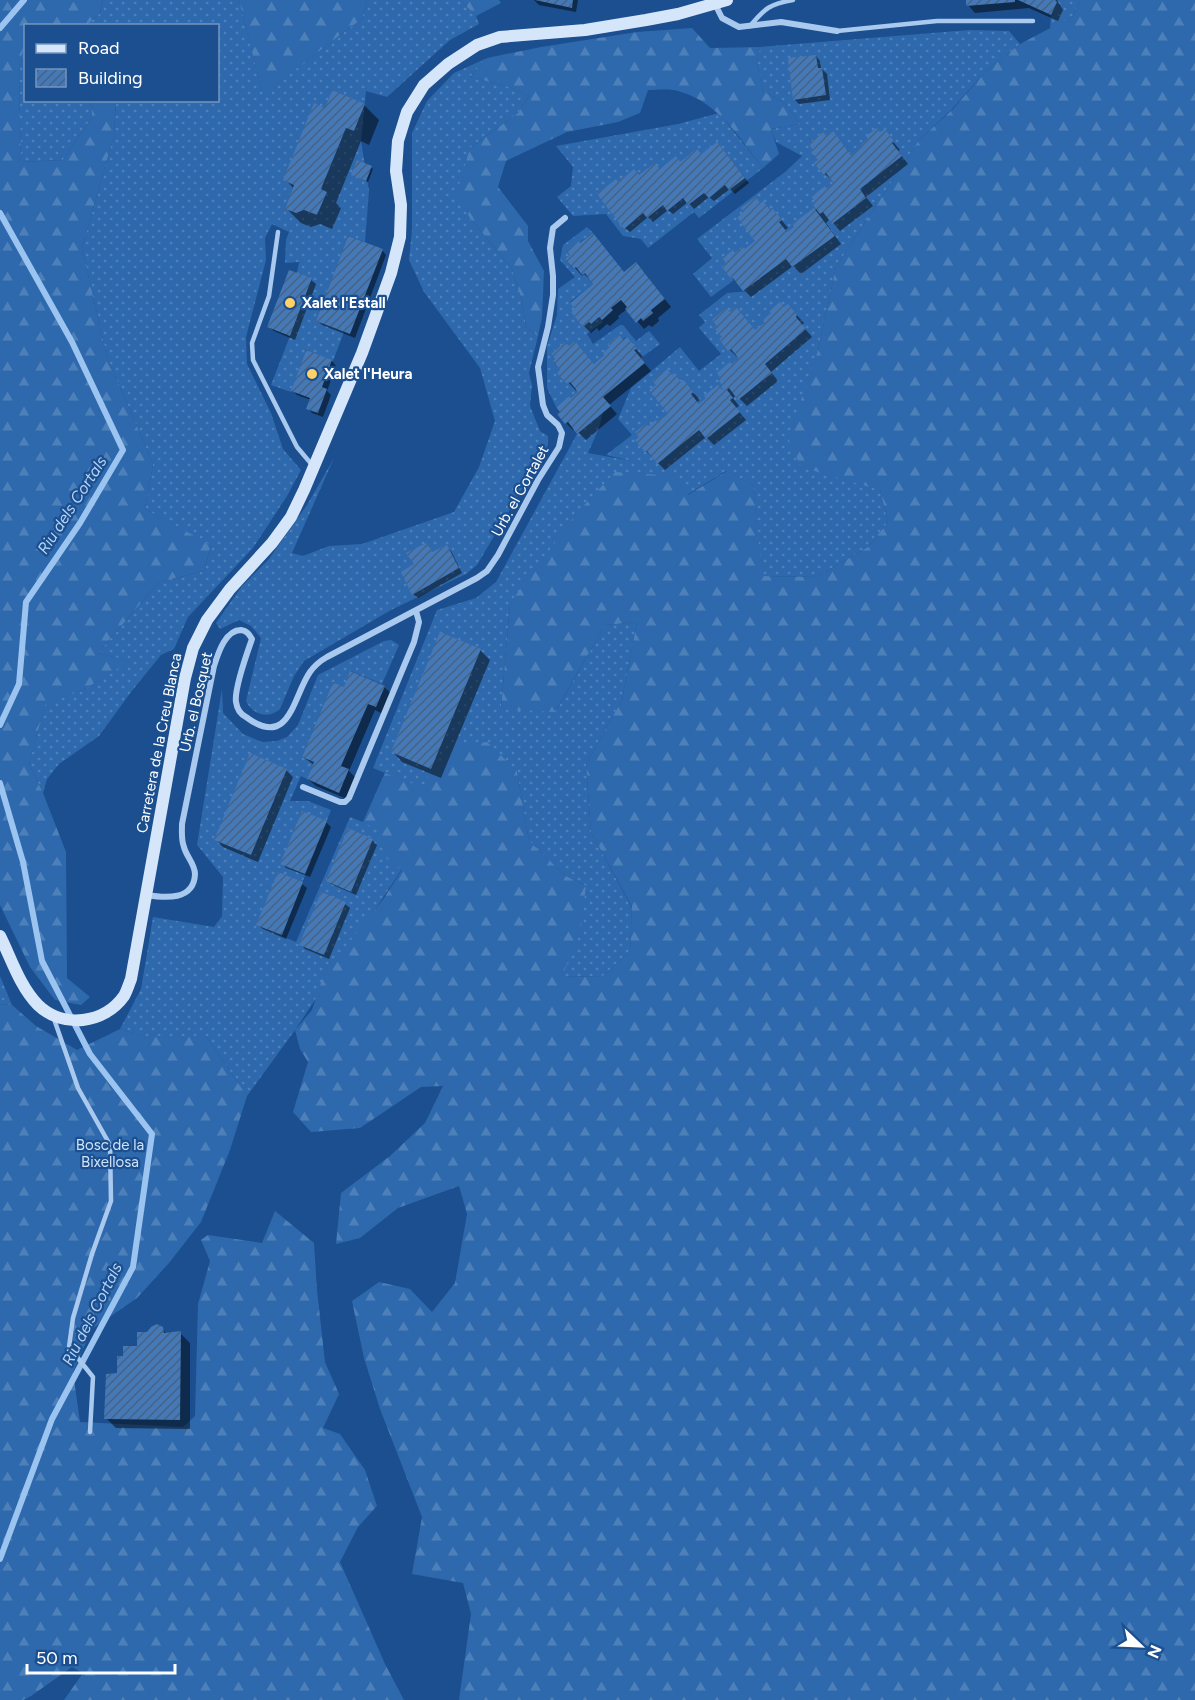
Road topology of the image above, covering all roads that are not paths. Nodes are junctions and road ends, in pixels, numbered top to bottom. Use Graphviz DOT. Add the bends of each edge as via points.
graph roads {
  1 [pos="793,0"];
  2 [pos="721,2"];
  3 [pos="1032,21"];
  4 [pos="750,26"];
  5 [pos="837,31"];
  6 [pos="565,219"];
  7 [pos="278,232"];
  8 [pos="314,466"];
  9 [pos="487,571"];
  10 [pos="416,611"];
  11 [pos="303,787"];
  12 [pos="146,895"];
  13 [pos="0,936"];
  14 [pos="53,1016"];
  15 [pos="90,1432"];
  1 -- 4 [label="lane" via="772,4"];
  2 -- 4 [label="street" via="722,18 739,27"];
  2 -- 8 [label="main road, Carretera de la Creu Blanca" via="646,21 500,38 477,45 424,85 407,112 398,141 400,237 391,273"];
  3 -- 5 [label="lane" via="937,21"];
  4 -- 5 [label="street" via="781,22"];
  6 -- 9 [label="street, Urb. el Cortalet" via="553,228 553,295 538,367 543,405 562,433 559,447"];
  7 -- 8 [label="lane" via="269,296 252,343 253,360 297,447"];
  8 -- 12 [label="main road, Carretera de la Creu Blanca" via="291,517 207,620 193,648 184,678"];
  9 -- 10 [label="street, Urb. el Bosquet"];
  10 -- 11 [label="street" via="420,622 414,642 349,798 340,802"];
  10 -- 12 [label="street, Urb. el Bosquet" via="317,664 291,713 274,727 256,724 238,710 237,688 252,639 243,630 227,638 214,666 182,824 184,849 195,874 188,889 179,896"];
  12 -- 14 [label="main road, Carretera de la Creu Blanca" via="131,979 124,996 97,1018"];
  13 -- 14 [label="main road" via="27,992"];
  14 -- 15 [label="lane" via="78,1088 110,1145 111,1202 73,1318 69,1347 93,1377"];
}
